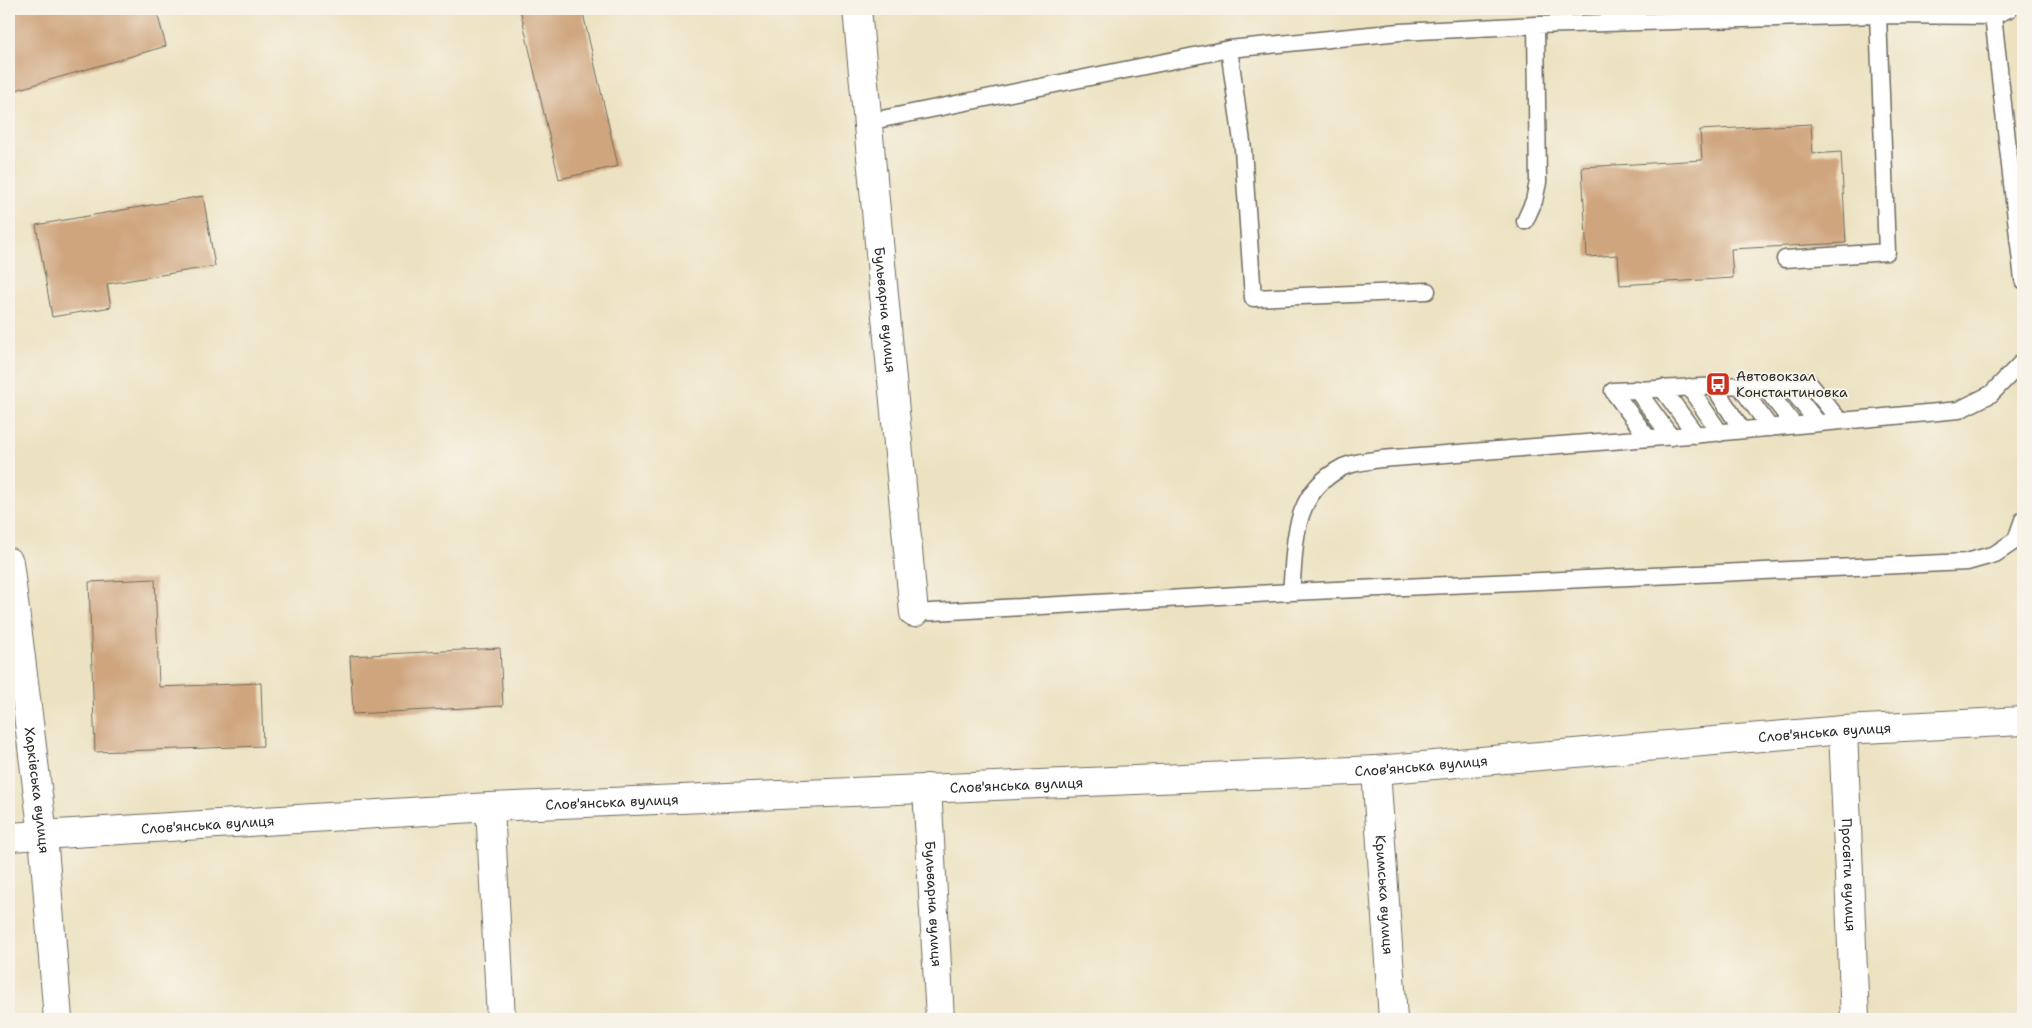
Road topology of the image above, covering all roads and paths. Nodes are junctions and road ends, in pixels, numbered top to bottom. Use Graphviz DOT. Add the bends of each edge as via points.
graph roads {
  1 [pos="857,9"];
  2 [pos="2009,9"];
  3 [pos="1878,15"];
  4 [pos="1993,16"];
  5 [pos="1536,25"];
  6 [pos="1229,49"];
  7 [pos="867,122"];
  8 [pos="1525,221"];
  9 [pos="1785,259"];
  10 [pos="2023,280"];
  11 [pos="1427,291"];
  12 [pos="2023,361"];
  13 [pos="1764,384"];
  14 [pos="1787,384"];
  15 [pos="1713,385"];
  16 [pos="1740,386"];
  17 [pos="1689,387"];
  18 [pos="1662,388"];
  19 [pos="1636,389"];
  20 [pos="1840,421"];
  21 [pos="1818,423"];
  22 [pos="1794,425"];
  23 [pos="1770,428"];
  24 [pos="1742,430"];
  25 [pos="1720,432"];
  26 [pos="1696,434"];
  27 [pos="1671,437"];
  28 [pos="1648,438"];
  29 [pos="2023,520"];
  30 [pos="9,562"];
  31 [pos="1291,592"];
  32 [pos="914,613"];
  33 [pos="2023,721"];
  34 [pos="1843,730"];
  35 [pos="1376,770"];
  36 [pos="927,788"];
  37 [pos="490,807"];
  38 [pos="43,835"];
  39 [pos="9,837"];
  40 [pos="58,1019"];
  41 [pos="501,1019"];
  42 [pos="940,1019"];
  43 [pos="1394,1019"];
  44 [pos="1855,1019"];
  1 -- 7 [label="street, Бульварна вулиця"];
  2 -- 4 [label="lane"];
  3 -- 4 [label="lane"];
  3 -- 5 [label="lane"];
  3 -- 9 [label="lane" via="1887,252"];
  4 -- 10 [label="lane"];
  5 -- 6 [label="lane" via="1400,32"];
  5 -- 8 [label="lane" via="1538,182 1534,202"];
  6 -- 7 [label="lane"];
  6 -- 11 [label="lane" via="1243,149 1253,298"];
  7 -- 32 [label="street, Бульварна вулиця"];
  12 -- 20 [label="lane" via="1991,394 1959,410"];
  13 -- 14 [label="lane"];
  13 -- 16 [label="lane"];
  13 -- 22 [label="lane"];
  14 -- 20 [label="lane" via="1808,382"];
  14 -- 21 [label="lane"];
  15 -- 16 [label="lane"];
  15 -- 17 [label="lane"];
  15 -- 24 [label="lane"];
  16 -- 23 [label="lane"];
  17 -- 18 [label="lane"];
  17 -- 25 [label="lane"];
  18 -- 19 [label="lane"];
  18 -- 26 [label="lane"];
  19 -- 27 [label="lane"];
  19 -- 28 [label="lane" via="1613,391"];
  20 -- 21 [label="lane"];
  21 -- 22 [label="lane"];
  22 -- 23 [label="lane"];
  23 -- 24 [label="lane"];
  24 -- 25 [label="lane"];
  25 -- 26 [label="lane"];
  26 -- 27 [label="lane"];
  27 -- 28 [label="lane"];
  28 -- 31 [label="lane" via="1381,459 1344,466 1316,487 1300,512"];
  29 -- 31 [label="lane" via="2016,540 1995,554 1967,562"];
  30 -- 38 [label="street, Харківська вулиця"];
  31 -- 32 [label="lane"];
  33 -- 34 [label="street, Слов'янська вулиця"];
  34 -- 35 [label="street, Слов'янська вулиця"];
  34 -- 44 [label="street, Просвіти вулиця"];
  35 -- 36 [label="street, Слов'янська вулиця"];
  35 -- 43 [label="street, Кримська вулиця"];
  36 -- 37 [label="street, Слов'янська вулиця"];
  36 -- 42 [label="street, Бульварна вулиця"];
  37 -- 38 [label="street, Слов'янська вулиця"];
  37 -- 41 [label="street"];
  38 -- 39 [label="street, Слов'янська вулиця"];
  38 -- 40 [label="street, Харківська вулиця"];
}
